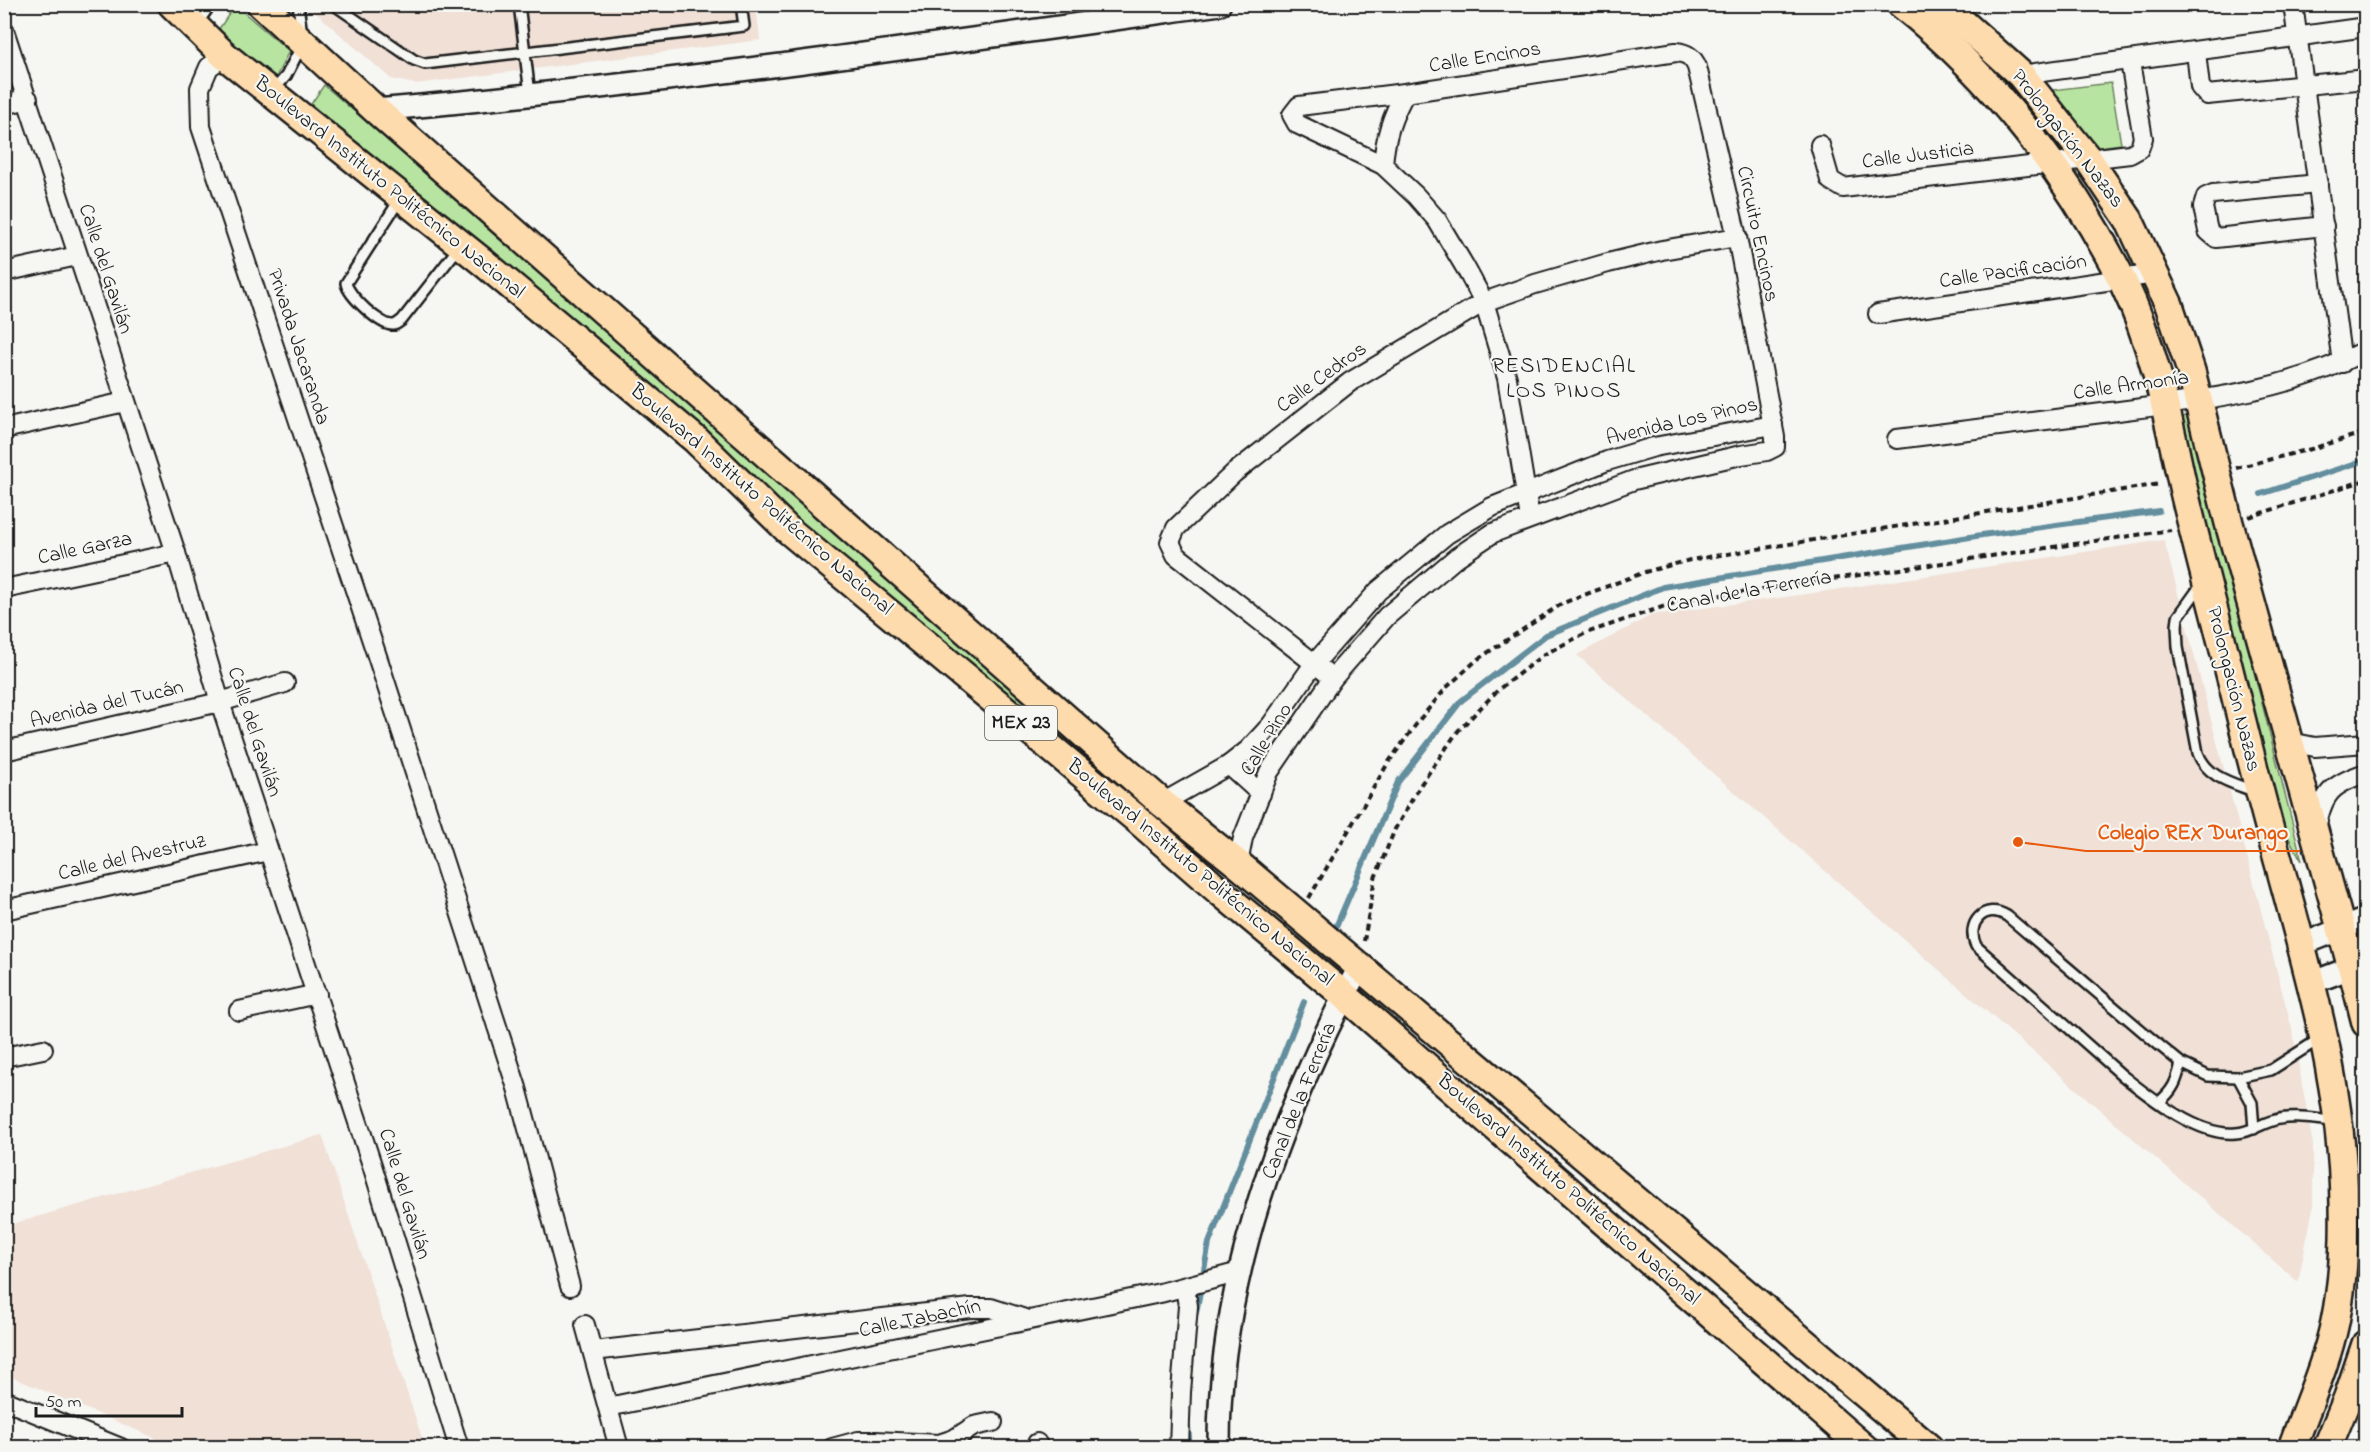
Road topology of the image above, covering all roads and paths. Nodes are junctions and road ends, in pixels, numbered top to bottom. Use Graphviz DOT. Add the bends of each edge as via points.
graph roads {
  1 [pos="172,4"];
  2 [pos="211,4"];
  3 [pos="261,4"];
  4 [pos="298,4"];
  5 [pos="333,4"];
  6 [pos="519,4"];
  7 [pos="741,4"];
  8 [pos="1220,4"];
  9 [pos="1901,4"];
  10 [pos="1942,4"];
  11 [pos="2293,4"];
  12 [pos="195,27"];
  13 [pos="2366,27"];
  14 [pos="4,30"];
  15 [pos="2298,37"];
  16 [pos="303,43"];
  17 [pos="2196,52"];
  18 [pos="525,53"];
  19 [pos="225,56"];
  20 [pos="1689,56"];
  21 [pos="2130,62"];
  22 [pos="2021,75"];
  23 [pos="2366,79"];
  24 [pos="2304,85"];
  25 [pos="271,93"];
  26 [pos="1405,93"];
  27 [pos="530,97"];
  28 [pos="28,99"];
  29 [pos="4,105"];
  30 [pos="376,110"];
  31 [pos="1820,144"];
  32 [pos="2088,159"];
  33 [pos="2050,163"];
  34 [pos="1383,165"];
  35 [pos="2318,184"];
  36 [pos="401,197"];
  37 [pos="2324,226"];
  38 [pos="1737,237"];
  39 [pos="461,245"];
  40 [pos="76,256"];
  41 [pos="4,272"];
  42 [pos="2155,274"];
  43 [pos="2121,279"];
  44 [pos="1484,302"];
  45 [pos="1878,314"];
  46 [pos="2366,350"];
  47 [pos="2343,363"];
  48 [pos="2198,399"];
  49 [pos="126,402"];
  50 [pos="2164,405"];
  51 [pos="1773,425"];
  52 [pos="4,429"];
  53 [pos="2366,432"];
  54 [pos="1897,439"];
  55 [pos="2217,473"];
  56 [pos="2182,480"];
  57 [pos="2366,480"];
  58 [pos="1525,493"];
  59 [pos="1530,518"];
  60 [pos="2229,523"];
  61 [pos="2192,526"];
  62 [pos="176,553"];
  63 [pos="2206,578"];
  64 [pos="4,589"];
  65 [pos="1314,664"];
  66 [pos="1333,678"];
  67 [pos="285,683"];
  68 [pos="220,702"];
  69 [pos="1271,725"];
  70 [pos="1288,742"];
  71 [pos="2290,742"];
  72 [pos="2366,743"];
  73 [pos="4,752"];
  74 [pos="1229,765"];
  75 [pos="2366,773"];
  76 [pos="1261,794"];
  77 [pos="2260,794"];
  78 [pos="1162,803"];
  79 [pos="1138,820"];
  80 [pos="2316,834"];
  81 [pos="268,851"];
  82 [pos="1238,864"];
  83 [pos="4,910"];
  84 [pos="1298,916"];
  85 [pos="2354,924"];
  86 [pos="2301,945"];
  87 [pos="2359,965"];
  88 [pos="1359,967"];
  89 [pos="2311,983"];
  90 [pos="317,994"];
  91 [pos="1344,995"];
  92 [pos="239,1011"];
  93 [pos="2366,1023"];
  94 [pos="2323,1036"];
  95 [pos="43,1049"];
  96 [pos="4,1057"];
  97 [pos="2181,1063"];
  98 [pos="2238,1077"];
  99 [pos="2159,1102"];
  100 [pos="2338,1121"];
  101 [pos="2254,1129"];
  102 [pos="1240,1272"];
  103 [pos="570,1286"];
  104 [pos="1188,1286"];
  105 [pos="1025,1319"];
  106 [pos="585,1325"];
  107 [pos="2366,1344"];
  108 [pos="592,1351"];
  109 [pos="4,1400"];
  110 [pos="608,1407"];
  111 [pos="993,1422"];
  112 [pos="121,1448"];
  113 [pos="459,1448"];
  114 [pos="619,1448"];
  115 [pos="832,1448"];
  116 [pos="1179,1448"];
  117 [pos="1219,1448"];
  118 [pos="1864,1448"];
  119 [pos="1929,1448"];
  120 [pos="2292,1448"];
  121 [pos="2327,1448"];
  1 -- 12 [label="main road, Boulevard Instituto Politécnico Nacional / MEX 23"];
  2 -- 12 [label="lane"];
  3 -- 16 [label="main road, Boulevard Instituto Politécnico Nacional / MEX 23"];
  4 -- 16 [label="lane"];
  5 -- 18 [label="lane" via="425,64"];
  6 -- 18 [label="lane"];
  7 -- 18 [label="lane" via="744,26"];
  8 -- 27 [label="street" via="787,66"];
  9 -- 33 [label="main road, Prolongación Nazas" via="1991,88"];
  10 -- 22 [label="main road, Prolongación Nazas"];
  11 -- 15 [label="street"];
  12 -- 19 [label="main road, Boulevard Instituto Politécnico Nacional / MEX 23"];
  13 -- 15 [label="street"];
  14 -- 28 [label="street, Calle del Gavilán"];
  15 -- 17 [label="street"];
  15 -- 24 [label="street"];
  16 -- 25 [label="lane" via="286,76"];
  16 -- 30 [label="main road, Boulevard Instituto Politécnico Nacional / MEX 23"];
  17 -- 21 [label="street"];
  17 -- 24 [label="street" via="2200,87 2207,95"];
  18 -- 27 [label="lane"];
  19 -- 25 [label="main road, Boulevard Instituto Politécnico Nacional / MEX 23"];
  19 -- 103 [label="street, Privada Jacaranda" via="209,68 200,88 201,127 517,1088"];
  20 -- 26 [label="street, Calle Encinos" via="1676,52"];
  20 -- 38 [label="street, Circuito Encinos" via="1698,67"];
  21 -- 22 [label="street"];
  21 -- 32 [label="street, Calle Justicia" via="2142,144 2130,154"];
  22 -- 32 [label="main road, Prolongación Nazas"];
  23 -- 24 [label="street"];
  24 -- 35 [label="street"];
  25 -- 36 [label="main road, Boulevard Instituto Politécnico Nacional / MEX 23"];
  26 -- 34 [label="street" via="1387,131"];
  26 -- 34 [label="street, Calle Encinos" via="1299,106 1292,115 1297,124"];
  27 -- 30 [label="street"];
  28 -- 29 [label="street"];
  28 -- 40 [label="street, Calle del Gavilán"];
  30 -- 78 [label="main road, Boulevard Instituto Politécnico Nacional / MEX 23"];
  31 -- 33 [label="street, Calle Justicia" via="1830,180 1843,188"];
  32 -- 33 [label="street, Calle Justicia"];
  32 -- 42 [label="main road, Prolongación Nazas" via="2130,220"];
  33 -- 43 [label="main road, Prolongación Nazas"];
  34 -- 44 [label="street" via="1437,220"];
  35 -- 37 [label="street"];
  35 -- 37 [label="street" via="2213,194 2206,197 2203,207 2208,231 2217,238"];
  36 -- 39 [label="main road, Boulevard Instituto Politécnico Nacional / MEX 23"];
  36 -- 39 [label="lane" via="346,283 347,291 379,320 390,325 402,320"];
  37 -- 47 [label="street"];
  38 -- 44 [label="street, Calle Cedros" via="1608,263"];
  38 -- 51 [label="street, Circuito Encinos"];
  39 -- 79 [label="main road, Boulevard Instituto Politécnico Nacional / MEX 23" via="696,440 787,529"];
  40 -- 41 [label="street"];
  40 -- 49 [label="street, Calle del Gavilán"];
  42 -- 43 [label="street, Calle Pacificación"];
  42 -- 48 [label="main road, Prolongación Nazas" via="2180,333"];
  43 -- 45 [label="street, Calle Pacificación"];
  43 -- 50 [label="main road, Prolongación Nazas" via="2134,305"];
  44 -- 58 [label="street" via="1507,378"];
  44 -- 65 [label="street, Calle Cedros" via="1350,382 1234,473 1172,533 1170,542 1176,555"];
  46 -- 47 [label="street, Calle Armonía"];
  47 -- 48 [label="street, Calle Armonía" via="2294,380"];
  48 -- 50 [label="street, Calle Armonía"];
  48 -- 55 [label="main road, Prolongación Nazas"];
  49 -- 52 [label="street"];
  49 -- 62 [label="street, Calle del Gavilán"];
  50 -- 54 [label="street, Calle Armonía"];
  50 -- 56 [label="main road, Prolongación Nazas"];
  51 -- 58 [label="street, Avenida Los Pinos" via="1654,447"];
  51 -- 59 [label="street, Avenida Los Pinos" via="1772,450 1634,480"];
  53 -- 55 [label="path"];
  55 -- 60 [label="main road, Prolongación Nazas"];
  56 -- 61 [label="main road, Prolongación Nazas"];
  56 -- 84 [label="path" via="1690,560 1624,579 1563,603 1478,658 1447,687 1389,763"];
  57 -- 60 [label="path"];
  58 -- 59 [label="street"];
  58 -- 65 [label="street, Avenida Los Pinos" via="1447,534 1414,560 1378,591"];
  59 -- 66 [label="street, Avenida Los Pinos" via="1493,533 1425,582 1387,616"];
  60 -- 71 [label="main road, Prolongación Nazas"];
  61 -- 63 [label="main road, Prolongación Nazas"];
  61 -- 88 [label="path, Canal de la Ferrería" via="1680,601 1614,622 1569,642 1499,689 1458,730 1421,784 1395,829 1375,879"];
  62 -- 64 [label="street, Calle Garza"];
  62 -- 68 [label="street, Calle del Gavilán"];
  63 -- 77 [label="main road, Prolongación Nazas"];
  63 -- 77 [label="lane" via="2178,617 2177,626 2199,753 2202,763 2214,775"];
  65 -- 66 [label="street, Calle Cedros"];
  65 -- 69 [label="street, Calle Pino"];
  66 -- 70 [label="street, Calle Pino"];
  67 -- 68 [label="street, Avenida del Tucán"];
  68 -- 73 [label="street, Avenida del Tucán"];
  68 -- 81 [label="street, Calle del Gavilán"];
  69 -- 70 [label="street"];
  69 -- 74 [label="street, Calle Pino"];
  70 -- 76 [label="street, Calle Pino" via="1269,771"];
  71 -- 72 [label="street" via="2315,747"];
  71 -- 80 [label="main road, Prolongación Nazas"];
  74 -- 76 [label="street"];
  74 -- 78 [label="street, Calle Pino"];
  75 -- 80 [label="street" via="2328,793"];
  76 -- 82 [label="street, Calle Pino" via="1243,838"];
  77 -- 86 [label="main road, Prolongación Nazas"];
  78 -- 79 [label="main road"];
  78 -- 82 [label="main road, Boulevard Instituto Politécnico Nacional / MEX 23"];
  79 -- 91 [label="main road, Boulevard Instituto Politécnico Nacional / MEX 23"];
  80 -- 85 [label="main road, Prolongación Nazas"];
  81 -- 83 [label="street, Calle del Avestruz"];
  81 -- 90 [label="street, Calle del Gavilán"];
  82 -- 84 [label="main road, Boulevard Instituto Politécnico Nacional / MEX 23"];
  84 -- 88 [label="main road, Boulevard Instituto Politécnico Nacional / MEX 23"];
  85 -- 86 [label="street"];
  85 -- 87 [label="main road, Prolongación Nazas"];
  86 -- 89 [label="main road, Prolongación Nazas"];
  87 -- 89 [label="street"];
  87 -- 93 [label="main road, Prolongación Nazas"];
  88 -- 91 [label="street, Canal de la Ferrería"];
  88 -- 119 [label="main road, Boulevard Instituto Politécnico Nacional / MEX 23"];
  89 -- 94 [label="main road, Prolongación Nazas"];
  90 -- 92 [label="street"];
  90 -- 113 [label="street, Calle del Gavilán"];
  91 -- 102 [label="street, Canal de la Ferrería" via="1296,1101 1267,1179"];
  91 -- 118 [label="main road, Boulevard Instituto Politécnico Nacional / MEX 23"];
  94 -- 98 [label="lane" via="2271,1070"];
  94 -- 100 [label="main road, Prolongación Nazas"];
  95 -- 96 [label="street"];
  97 -- 98 [label="lane" via="2208,1076"];
  97 -- 99 [label="lane" via="2178,1080 2170,1094"];
  97 -- 99 [label="lane" via="2007,916 1993,911 1976,920 1972,931 1976,946 2123,1076"];
  98 -- 101 [label="lane" via="2252,1103"];
  99 -- 101 [label="lane" via="2202,1128 2219,1133"];
  100 -- 101 [label="lane" via="2276,1120"];
  100 -- 120 [label="main road, Prolongación Nazas" via="2344,1208 2341,1284 2320,1371"];
  102 -- 104 [label="street, Calle Tabachín"];
  102 -- 117 [label="street, Canal de la Ferrería" via="1229,1320"];
  104 -- 105 [label="street, Calle Tabachín"];
  104 -- 116 [label="street"];
  105 -- 108 [label="street" via="991,1308 971,1308"];
  105 -- 110 [label="street, Calle Tabachín"];
  106 -- 108 [label="street"];
  107 -- 121 [label="main road"];
  108 -- 110 [label="street"];
  109 -- 112 [label="street"];
  110 -- 114 [label="street"];
  111 -- 115 [label="street" via="974,1426 954,1440 939,1444 874,1440"];
}
